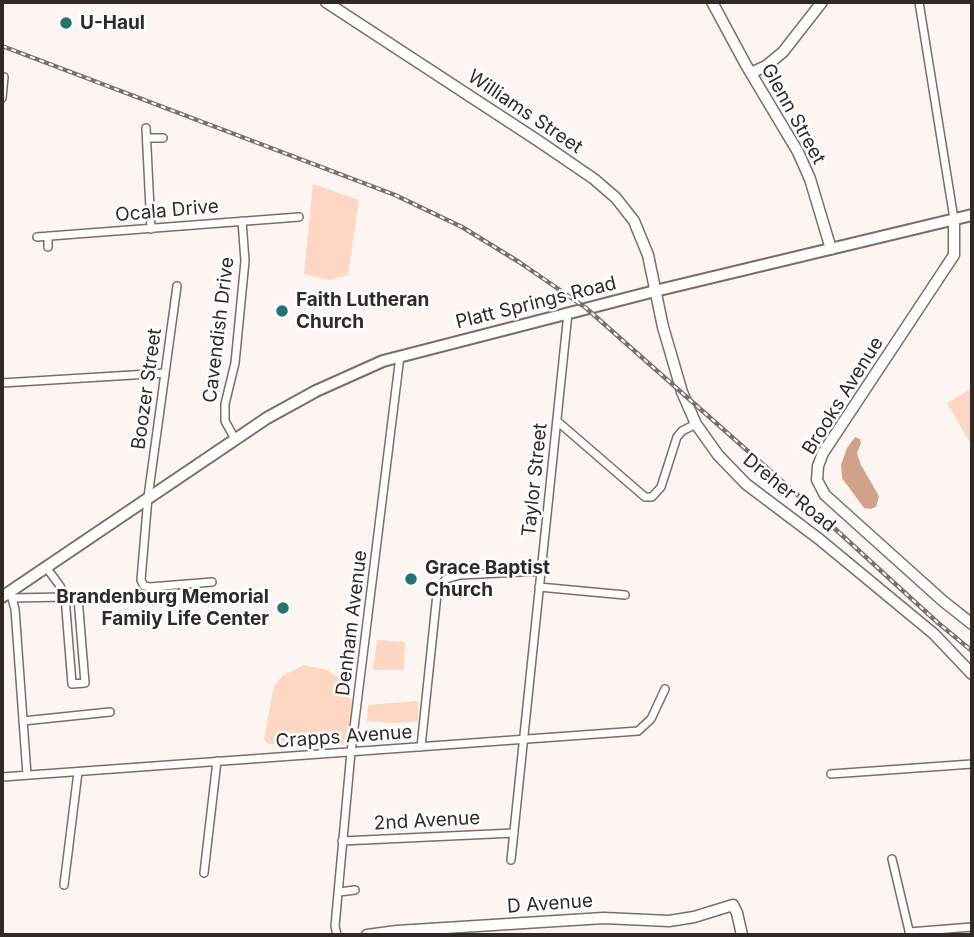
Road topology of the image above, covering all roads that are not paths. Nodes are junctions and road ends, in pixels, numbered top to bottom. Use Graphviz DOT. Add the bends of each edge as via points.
graph roads {
  1 [pos="326,2"];
  2 [pos="712,2"];
  3 [pos="822,2"];
  4 [pos="919,2"];
  5 [pos="751,73"];
  6 [pos="4,77"];
  7 [pos="2,98"];
  8 [pos="146,128"];
  9 [pos="147,138"];
  10 [pos="163,138"];
  11 [pos="972,215"];
  12 [pos="289,217"];
  13 [pos="299,217"];
  14 [pos="954,219"];
  15 [pos="242,221"];
  16 [pos="151,229"];
  17 [pos="290,229"];
  18 [pos="48,236"];
  19 [pos="37,237"];
  20 [pos="48,247"];
  21 [pos="831,249"];
  22 [pos="177,286"];
  23 [pos="655,291"];
  24 [pos="568,313"];
  25 [pos="400,356"];
  26 [pos="165,373"];
  27 [pos="2,383"];
  28 [pos="557,421"];
  29 [pos="696,424"];
  30 [pos="235,439"];
  31 [pos="148,497"];
  32 [pos="46,567"];
  33 [pos="541,571"];
  34 [pos="212,582"];
  35 [pos="539,587"];
  36 [pos="8,595"];
  37 [pos="625,595"];
  38 [pos="65,597"];
  39 [pos="972,624"];
  40 [pos="972,674"];
  41 [pos="665,689"];
  42 [pos="110,712"];
  43 [pos="23,721"];
  44 [pos="522,740"];
  45 [pos="421,747"];
  46 [pos="351,752"];
  47 [pos="217,761"];
  48 [pos="972,764"];
  49 [pos="78,772"];
  50 [pos="831,774"];
  51 [pos="27,775"];
  52 [pos="2,777"];
  53 [pos="514,833"];
  54 [pos="342,841"];
  55 [pos="891,859"];
  56 [pos="510,860"];
  57 [pos="204,873"];
  58 [pos="64,885"];
  59 [pos="355,890"];
  60 [pos="339,892"];
  61 [pos="972,927"];
  62 [pos="909,933"];
  63 [pos="337,935"];
  64 [pos="367,935"];
  65 [pos="742,935"];
  1 -- 23 [label="street, Williams Street" via="606,188 637,228"];
  2 -- 5 [label="street, Glenn Street"];
  3 -- 5 [label="street" via="783,52"];
  4 -- 14 [label="street"];
  5 -- 21 [label="street, Glenn Street" via="805,165"];
  6 -- 7 [label="street"];
  8 -- 9 [label="street"];
  9 -- 10 [label="street"];
  9 -- 16 [label="street"];
  11 -- 14 [label="main road, Platt Springs Road"];
  12 -- 13 [label="street, Ocala Drive"];
  12 -- 15 [label="street, Ocala Drive"];
  12 -- 17 [label="street"];
  14 -- 21 [label="main road, Platt Springs Road"];
  14 -- 39 [label="street, Brooks Avenue" via="954,255 823,453 817,480 825,495"];
  15 -- 16 [label="street, Ocala Drive"];
  15 -- 30 [label="street, Cavendish Drive" via="245,261 235,363 225,404 225,421"];
  16 -- 18 [label="street, Ocala Drive"];
  18 -- 19 [label="street, Ocala Drive"];
  18 -- 20 [label="street"];
  21 -- 23 [label="main road, Platt Springs Road"];
  22 -- 26 [label="street, Boozer Street"];
  23 -- 24 [label="main road, Platt Springs Road"];
  23 -- 29 [label="street, Dreher Road" via="677,379"];
  24 -- 25 [label="main road, Platt Springs Road"];
  24 -- 28 [label="street, Taylor Street"];
  25 -- 30 [label="main road, Platt Springs Road" via="316,391"];
  25 -- 46 [label="street, Denham Avenue"];
  26 -- 27 [label="street"];
  26 -- 31 [label="street, Boozer Street"];
  28 -- 29 [label="street" via="645,497 652,497 661,487 677,437"];
  28 -- 33 [label="street, Taylor Street"];
  29 -- 40 [label="street, Dreher Road" via="746,484 934,634"];
  30 -- 31 [label="main road, Platt Springs Road"];
  31 -- 32 [label="main road, Platt Springs Road"];
  31 -- 34 [label="street, Boozer Street" via="144,586"];
  32 -- 36 [label="main road, Platt Springs Road"];
  32 -- 38 [label="street"];
  33 -- 35 [label="street, Taylor Street"];
  33 -- 45 [label="street" via="460,575 442,584"];
  35 -- 37 [label="street"];
  35 -- 44 [label="street, Taylor Street"];
  36 -- 38 [label="street"];
  36 -- 43 [label="street" via="15,609"];
  38 -- 38 [label="street" via="78,598 85,683 72,684"];
  41 -- 44 [label="street, Crapps Avenue" via="651,719 638,731"];
  42 -- 43 [label="street"];
  43 -- 51 [label="street"];
  44 -- 45 [label="street, Crapps Avenue"];
  44 -- 53 [label="street, Taylor Street"];
  45 -- 46 [label="street, Crapps Avenue"];
  46 -- 47 [label="street, Crapps Avenue"];
  46 -- 54 [label="street, Denham Avenue"];
  47 -- 49 [label="street, Crapps Avenue"];
  47 -- 57 [label="street"];
  48 -- 50 [label="street"];
  49 -- 51 [label="street, Crapps Avenue"];
  49 -- 58 [label="street"];
  51 -- 52 [label="street, Crapps Avenue"];
  53 -- 54 [label="street, 2nd Avenue"];
  53 -- 56 [label="street, Taylor Street"];
  54 -- 60 [label="street, Denham Avenue"];
  55 -- 62 [label="street"];
  59 -- 60 [label="street"];
  60 -- 63 [label="street, Denham Avenue"];
  61 -- 62 [label="street"];
  64 -- 65 [label="street, D Avenue" via="604,918 669,921 733,905"];
}
